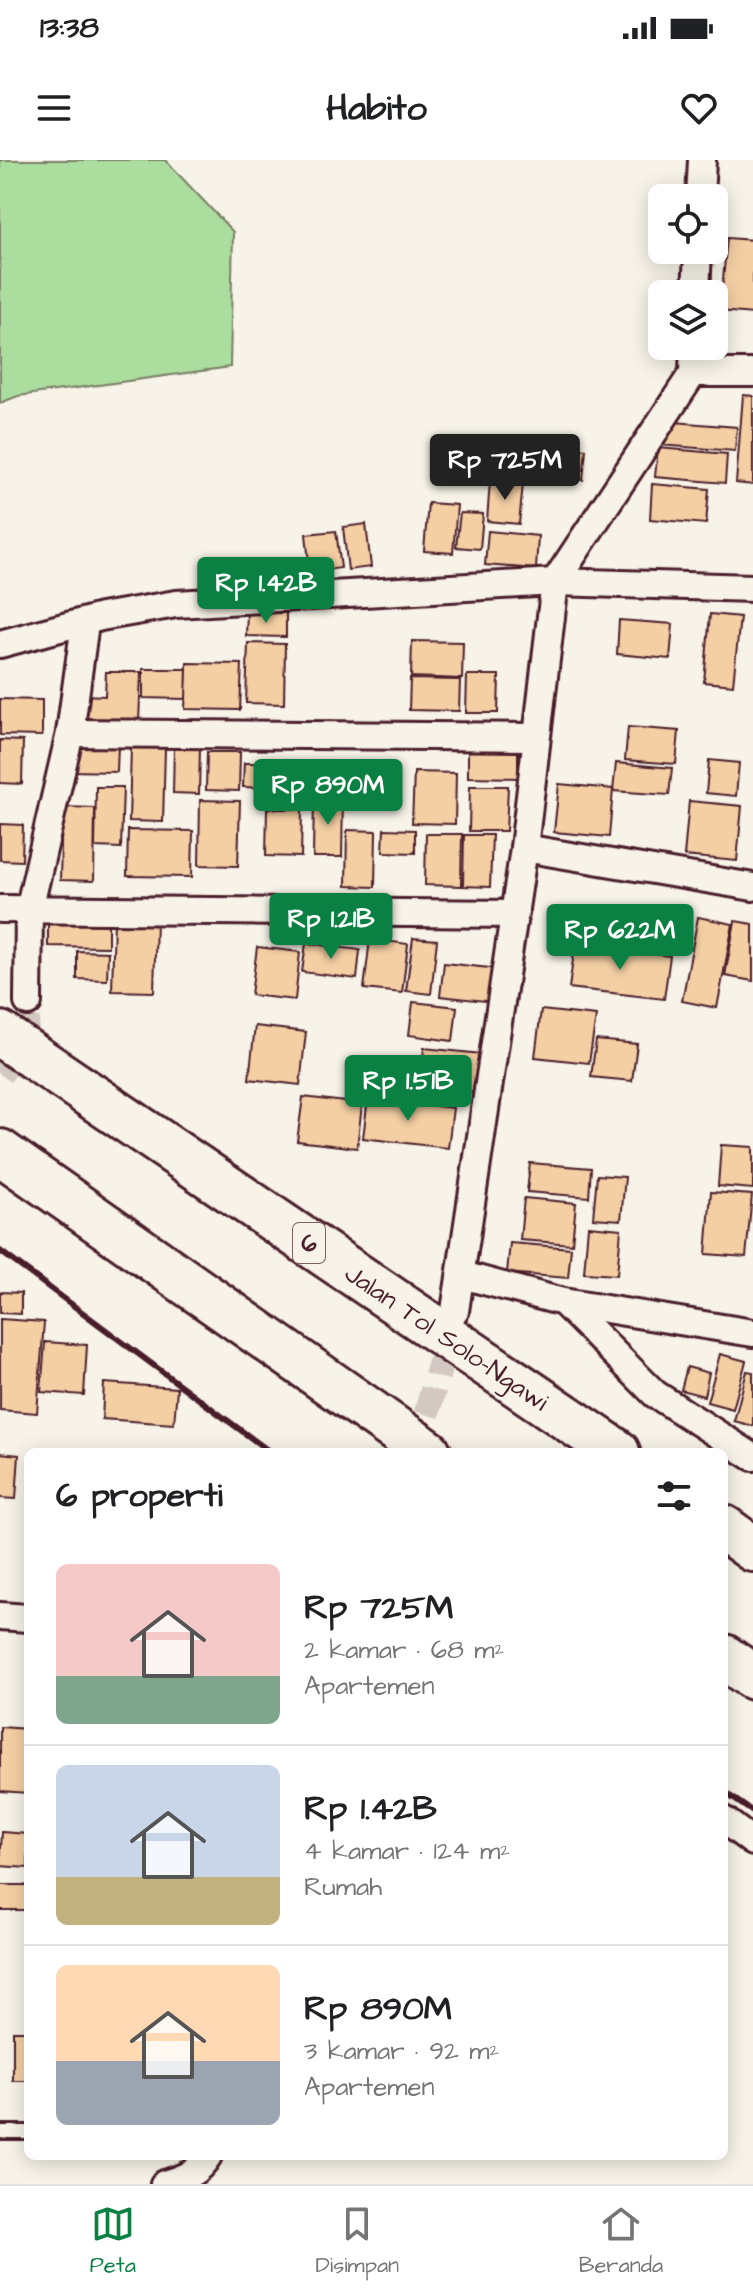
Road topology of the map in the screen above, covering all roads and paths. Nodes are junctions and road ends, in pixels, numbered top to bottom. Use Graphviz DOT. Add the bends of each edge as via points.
graph roads {
  1 [pos="702,160"];
  2 [pos="701,184"];
  3 [pos="693,360"];
  4 [pos="693,373"];
  5 [pos="753,373"];
  6 [pos="555,582"];
  7 [pos="753,588"];
  8 [pos="85,623"];
  9 [pos="0,644"];
  10 [pos="70,733"];
  11 [pos="536,737"];
  12 [pos="524,848"];
  13 [pos="753,887"];
  14 [pos="0,909"];
  15 [pos="29,910"];
  16 [pos="515,914"];
  17 [pos="28,1002"];
  18 [pos="0,1034"];
  19 [pos="0,1152"];
  20 [pos="462,1275"];
  21 [pos="563,1302"];
  22 [pos="455,1311"];
  23 [pos="753,1333"];
  24 [pos="422,1448"];
  25 [pos="611,1448"];
  26 [pos="753,1457"];
  27 [pos="728,1531"];
  28 [pos="753,1549"];
  29 [pos="0,1616"];
  30 [pos="24,1618"];
  31 [pos="728,1660"];
  32 [pos="753,1677"];
  33 [pos="728,1823"];
  34 [pos="753,1842"];
  35 [pos="0,2132"];
  36 [pos="24,2132"];
  37 [pos="206,2160"];
  38 [pos="164,2184"];
  1 -- 2 [label="street"];
  3 -- 4 [label="street"];
  4 -- 5 [label="street"];
  4 -- 6 [label="street"];
  6 -- 7 [label="street"];
  6 -- 8 [label="street" via="176,604"];
  6 -- 11 [label="street"];
  8 -- 9 [label="street"];
  8 -- 10 [label="street"];
  10 -- 11 [label="street"];
  10 -- 15 [label="street"];
  11 -- 12 [label="street"];
  12 -- 13 [label="street"];
  12 -- 16 [label="street"];
  14 -- 15 [label="street"];
  15 -- 16 [label="street"];
  15 -- 17 [label="street"];
  16 -- 20 [label="street"];
  18 -- 25 [label="highway, Jalan Tol Solo–Ngawi / 6"];
  19 -- 24 [label="highway"];
  20 -- 21 [label="street"];
  20 -- 22 [label="street"];
  21 -- 23 [label="street"];
  21 -- 26 [label="street" via="655,1394"];
  27 -- 28 [label="highway"];
  29 -- 30 [label="street"];
  31 -- 32 [label="highway"];
  33 -- 34 [label="street"];
  35 -- 36 [label="lane"];
  37 -- 38 [label="street" via="186,2178"];
}
